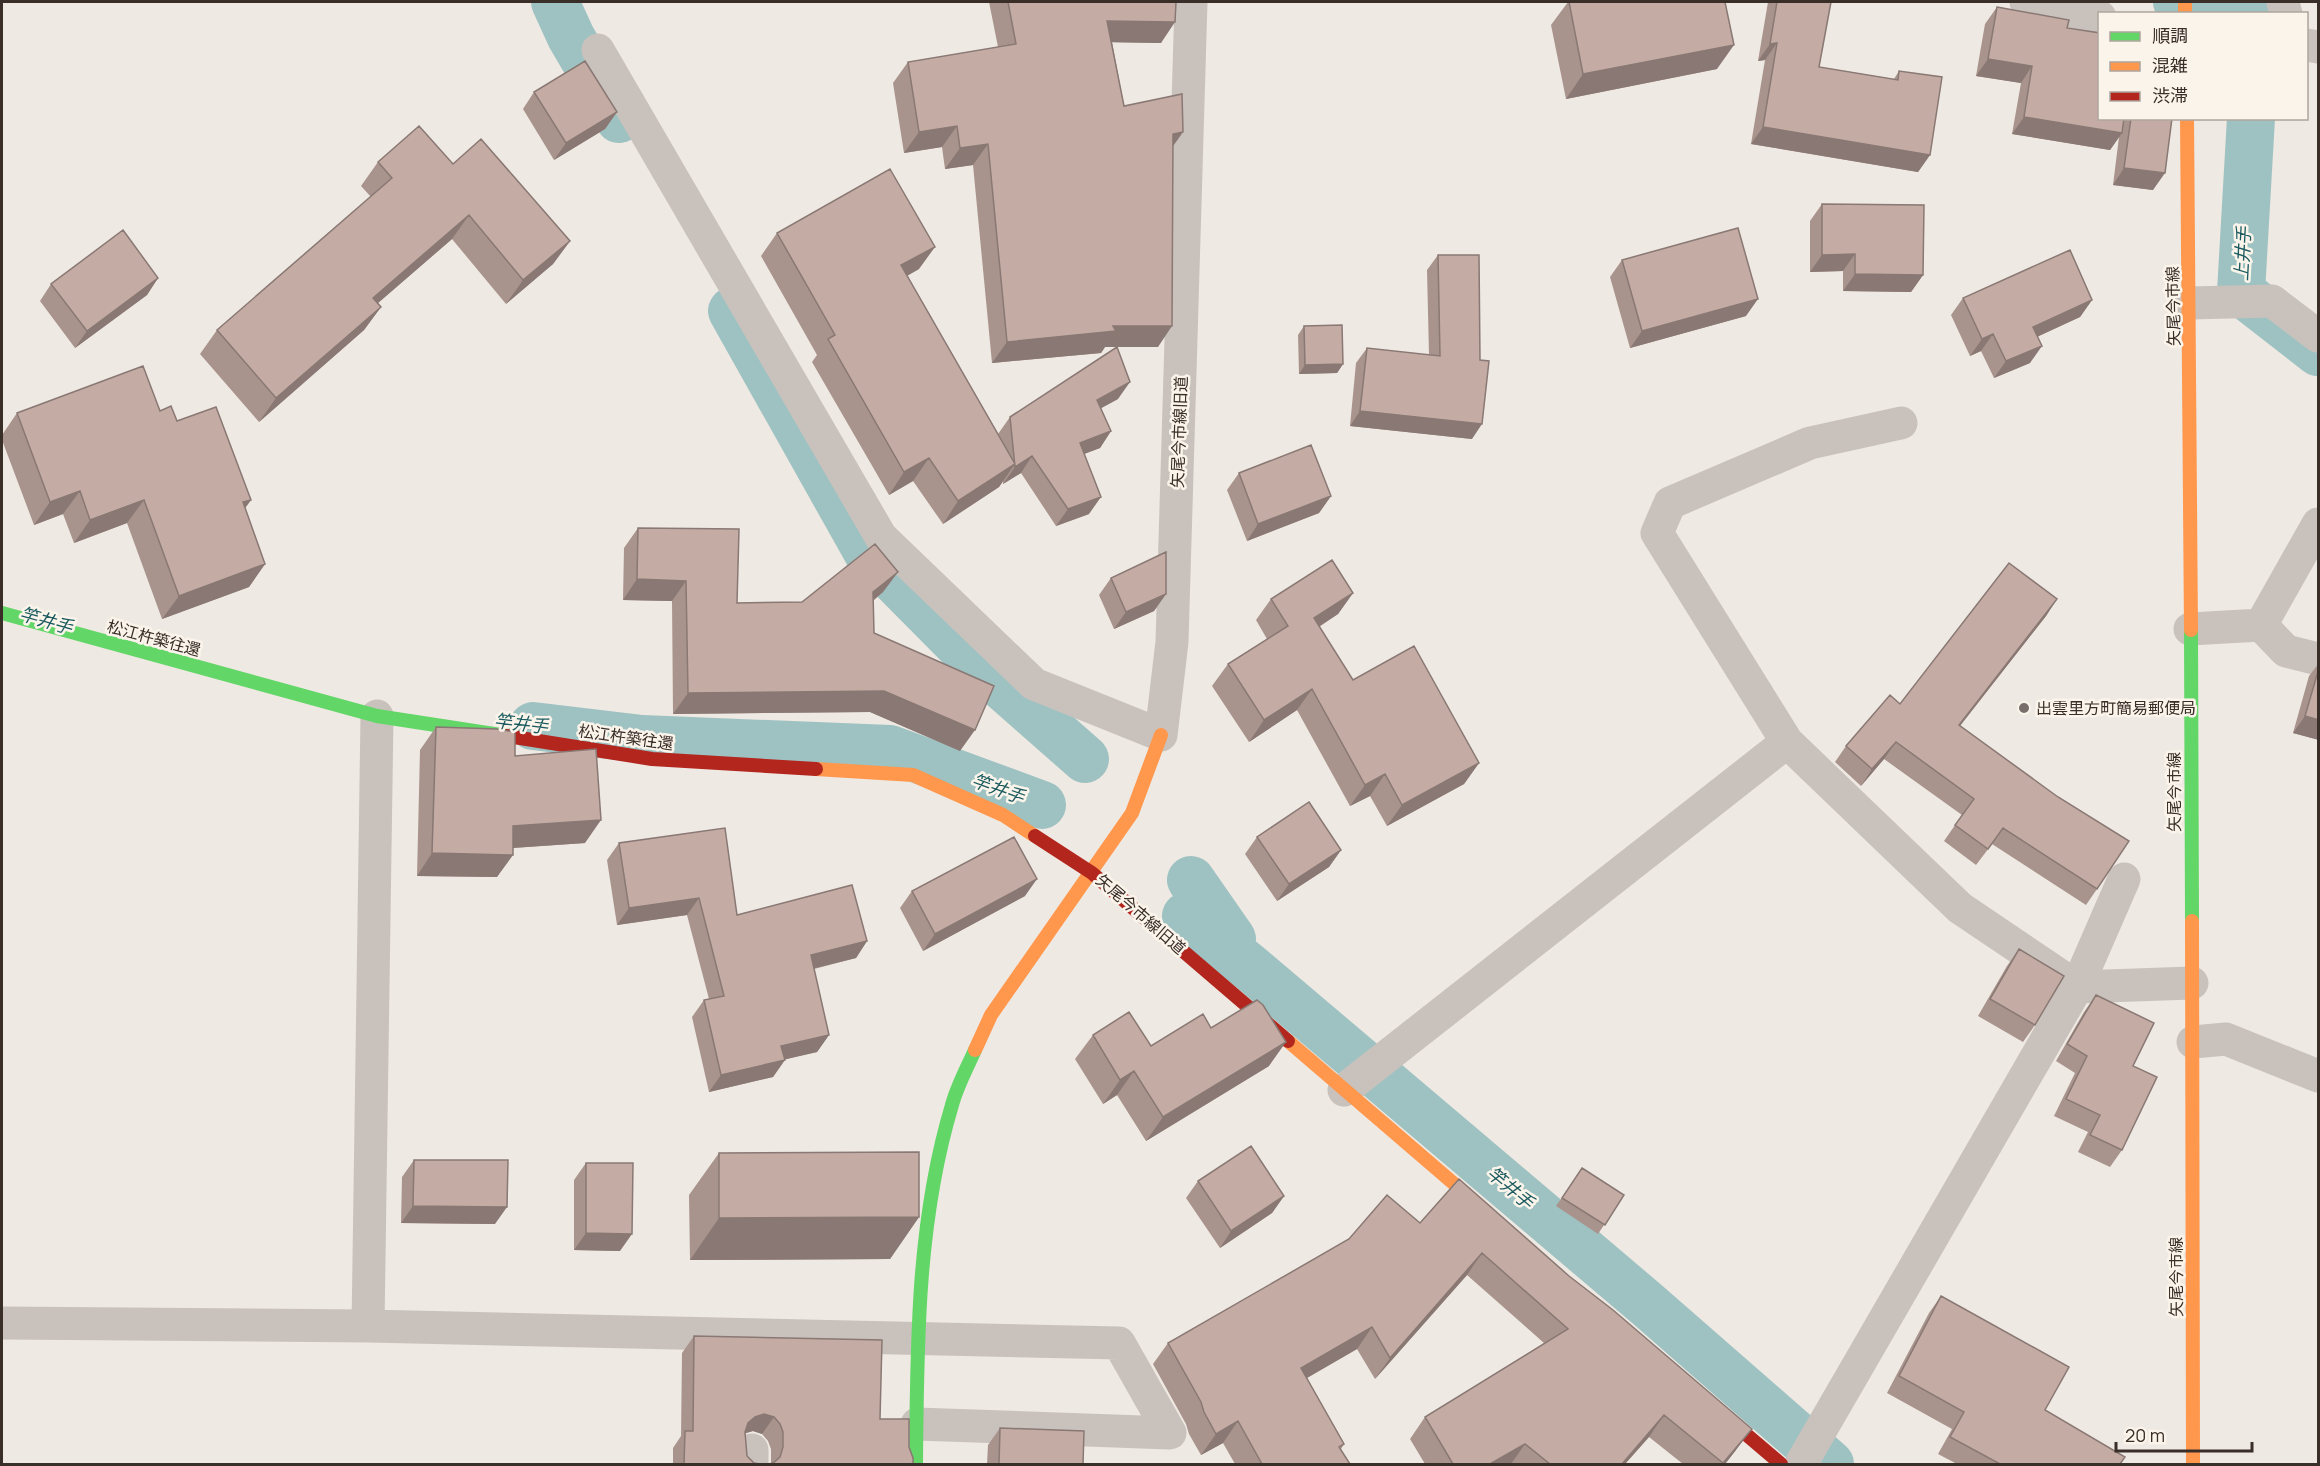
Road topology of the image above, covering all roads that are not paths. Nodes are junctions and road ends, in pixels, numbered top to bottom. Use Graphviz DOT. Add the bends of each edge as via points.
graph roads {
  1 [pos="1191,2"];
  2 [pos="2026,2"];
  3 [pos="2085,10"];
  4 [pos="598,50"];
  5 [pos="2187,120"];
  6 [pos="2190,303"];
  7 [pos="2319,336"];
  8 [pos="1901,423"];
  9 [pos="2319,524"];
  10 [pos="2,613"];
  11 [pos="2261,625"];
  12 [pos="2190,629"];
  13 [pos="2319,659"];
  14 [pos="377,716"];
  15 [pos="1161,735"];
  16 [pos="1787,742"];
  17 [pos="1092,873"];
  18 [pos="2124,879"];
  19 [pos="2192,983"];
  20 [pos="2077,987"];
  21 [pos="2193,1042"];
  22 [pos="2319,1076"];
  23 [pos="1344,1090"];
  24 [pos="1499,1222"];
  25 [pos="2,1323"];
  26 [pos="368,1326"];
  27 [pos="917,1338"];
  28 [pos="1699,1394"];
  29 [pos="917,1424"];
  30 [pos="916,1464"];
  31 [pos="1781,1464"];
  32 [pos="1801,1464"];
  33 [pos="2193,1464"];
  1 -- 15 [label="street, 矢尾今市線旧道" via="1172,642"];
  2 -- 3 [label="street"];
  4 -- 15 [label="street" via="881,537 1034,684"];
  5 -- 6 [label="street, 矢尾今市線"];
  6 -- 7 [label="street" via="2272,301"];
  6 -- 12 [label="street, 矢尾今市線"];
  8 -- 16 [label="street" via="1810,443 1670,503 1658,532"];
  9 -- 11 [label="street"];
  10 -- 14 [label="street, 松江杵築往還"];
  11 -- 12 [label="street"];
  11 -- 13 [label="street" via="2286,651"];
  12 -- 19 [label="street, 矢尾今市線"];
  14 -- 17 [label="street, 松江杵築往還" via="652,759 913,775 1003,815"];
  14 -- 26 [label="street"];
  15 -- 17 [label="street, 矢尾今市線旧道" via="1132,813"];
  16 -- 20 [label="street" via="1960,908"];
  16 -- 23 [label="street"];
  17 -- 23 [label="street, 矢尾今市線旧道"];
  17 -- 27 [label="street" via="991,1014 952,1103 930,1192"];
  18 -- 20 [label="street"];
  19 -- 20 [label="street"];
  19 -- 21 [label="street, 矢尾今市線"];
  20 -- 32 [label="street"];
  21 -- 22 [label="street" via="2226,1039"];
  21 -- 33 [label="street, 矢尾今市線"];
  23 -- 24 [label="street, 矢尾今市線旧道"];
  25 -- 26 [label="street"];
  26 -- 27 [label="street"];
  27 -- 29 [label="street"];
  27 -- 29 [label="street" via="1119,1343 1170,1433"];
  28 -- 31 [label="street"];
  29 -- 30 [label="street"];
}
